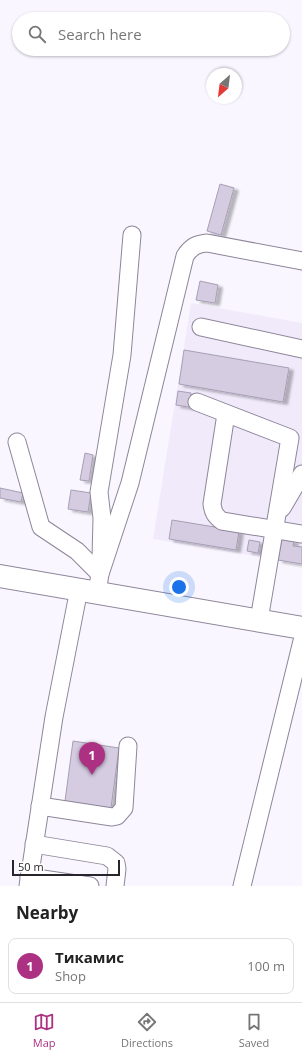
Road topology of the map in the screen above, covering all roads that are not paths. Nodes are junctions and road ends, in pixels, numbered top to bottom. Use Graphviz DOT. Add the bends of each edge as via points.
graph roads {
  1 [pos="132,235"];
  2 [pos="302,261"];
  3 [pos="201,327"];
  4 [pos="302,349"];
  5 [pos="197,402"];
  6 [pos="226,414"];
  7 [pos="296,440"];
  8 [pos="18,442"];
  9 [pos="302,474"];
  10 [pos="276,523"];
  11 [pos="302,534"];
  12 [pos="0,576"];
  13 [pos="92,585"];
  14 [pos="260,620"];
  15 [pos="302,628"];
  16 [pos="302,641"];
  17 [pos="128,746"];
  18 [pos="40,806"];
  19 [pos="34,844"];
  20 [pos="29,881"];
  21 [pos="90,886"];
  22 [pos="115,886"];
  23 [pos="242,886"];
  1 -- 13 [label="lane" via="122,355 99,492 102,525"];
  2 -- 13 [label="lane" via="207,243 189,249 185,256 130,483"];
  3 -- 4 [label="lane"];
  5 -- 6 [label="lane"];
  6 -- 7 [label="lane"];
  6 -- 10 [label="lane" via="212,511 222,521"];
  7 -- 10 [label="lane"];
  8 -- 13 [label="lane" via="41,527 76,551"];
  9 -- 10 [label="lane"];
  10 -- 11 [label="lane"];
  10 -- 14 [label="lane"];
  12 -- 13 [label="main road"];
  13 -- 14 [label="main road"];
  13 -- 18 [label="lane" via="54,717"];
  14 -- 15 [label="main road"];
  16 -- 23 [label="lane"];
  17 -- 18 [label="lane" via="124,808 117,816"];
  18 -- 19 [label="lane"];
  19 -- 20 [label="lane"];
  19 -- 22 [label="lane" via="107,856 116,863"];
  20 -- 21 [label="lane"];
}
